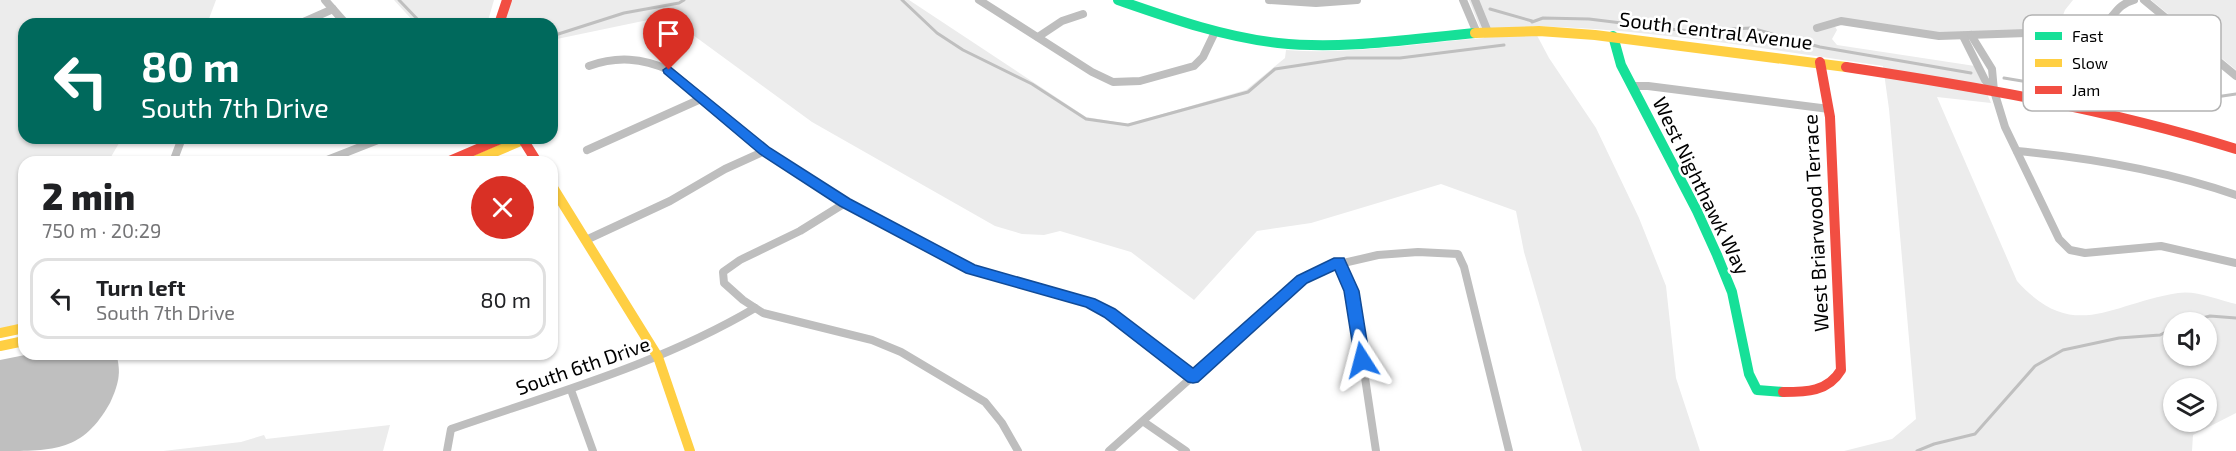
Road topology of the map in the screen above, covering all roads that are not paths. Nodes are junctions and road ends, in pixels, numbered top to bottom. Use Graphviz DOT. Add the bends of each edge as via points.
graph roads {
  1 [pos="325,0"];
  2 [pos="507,0"];
  3 [pos="979,0"];
  4 [pos="1118,0"];
  5 [pos="1269,0"];
  6 [pos="1357,0"];
  7 [pos="1463,0"];
  8 [pos="1475,0"];
  9 [pos="2134,0"];
  10 [pos="2144,0"];
  11 [pos="333,9"];
  12 [pos="1083,14"];
  13 [pos="2113,15"];
  14 [pos="2162,15"];
  15 [pos="313,18"];
  16 [pos="341,18"];
  17 [pos="502,18"];
  18 [pos="1817,28"];
  19 [pos="1215,32"];
  20 [pos="1483,32"];
  21 [pos="2023,33"];
  22 [pos="1613,36"];
  23 [pos="1967,36"];
  24 [pos="1038,37"];
  25 [pos="1976,60"];
  26 [pos="1987,61"];
  27 [pos="1820,62"];
  28 [pos="2221,64"];
  29 [pos="589,66"];
  30 [pos="2236,76"];
  31 [pos="1632,86"];
  32 [pos="1994,91"];
  33 [pos="2023,97"];
  34 [pos="703,99"];
  35 [pos="1829,109"];
  36 [pos="2093,111"];
  37 [pos="367,144"];
  38 [pos="489,144"];
  39 [pos="511,144"];
  40 [pos="2236,149"];
  41 [pos="587,150"];
  42 [pos="765,151"];
  43 [pos="2017,151"];
  44 [pos="337,156"];
  45 [pos="461,156"];
  46 [pos="484,156"];
  47 [pos="2236,195"];
  48 [pos="558,196"];
  49 [pos="845,203"];
  50 [pos="586,240"];
  51 [pos="1339,262"];
  52 [pos="2236,263"];
  53 [pos="755,308"];
  54 [pos="18,329"];
  55 [pos="0,333"];
  56 [pos="18,342"];
  57 [pos="0,346"];
  58 [pos="658,357"];
  59 [pos="1193,377"];
  60 [pos="1836,381"];
  61 [pos="571,390"];
  62 [pos="1144,422"];
  63 [pos="447,451"];
  64 [pos="593,451"];
  65 [pos="690,451"];
  66 [pos="1018,451"];
  67 [pos="1109,451"];
  68 [pos="1186,451"];
  69 [pos="1376,451"];
  70 [pos="1509,451"];
  1 -- 11 [label="street"];
  2 -- 17 [label="street"];
  3 -- 24 [label="street"];
  4 -- 19 [label="street, South Central Avenue"];
  5 -- 6 [label="street"];
  7 -- 20 [label="street"];
  8 -- 20 [label="street"];
  9 -- 13 [label="street" via="2122,4"];
  10 -- 14 [label="street"];
  11 -- 15 [label="street"];
  11 -- 16 [label="street"];
  12 -- 24 [label="street" via="1062,21"];
  18 -- 23 [label="street" via="1841,21 1939,36"];
  19 -- 20 [label="street, South Central Avenue" via="1322,46"];
  19 -- 24 [label="street" via="1194,66 1127,83 1104,78"];
  20 -- 22 [label="street, South Central Avenue"];
  21 -- 23 [label="street"];
  22 -- 27 [label="street, South Central Avenue"];
  22 -- 31 [label="street, West Nighthawk Way" via="1617,57"];
  23 -- 25 [label="street"];
  23 -- 26 [label="street"];
  25 -- 26 [label="street"];
  25 -- 32 [label="street"];
  26 -- 32 [label="street" via="1997,81"];
  27 -- 32 [label="street, South Central Avenue"];
  27 -- 35 [label="street, West Briarwood Terrace"];
  28 -- 30 [label="street"];
  29 -- 34 [label="street" via="620,58 660,66"];
  31 -- 35 [label="street"];
  31 -- 60 [label="street, West Nighthawk Way" via="1721,264 1732,292 1749,374 1757,390 1772,393 1812,389"];
  32 -- 33 [label="street, South Central Avenue"];
  32 -- 43 [label="street"];
  34 -- 41 [label="street"];
  34 -- 42 [label="street"];
  35 -- 60 [label="street, West Briarwood Terrace" via="1840,370"];
  36 -- 40 [label="street, South Central Avenue" via="2152,123"];
  37 -- 44 [label="street"];
  38 -- 45 [label="street"];
  39 -- 46 [label="street"];
  42 -- 49 [label="street"];
  42 -- 50 [label="street"];
  43 -- 47 [label="street" via="2119,161"];
  43 -- 52 [label="street" via="2059,239 2070,250 2085,253 2161,246"];
  48 -- 50 [label="street"];
  49 -- 53 [label="street" via="818,222 732,263 723,272 724,283"];
  49 -- 59 [label="street" via="971,269 1090,303 1110,313"];
  50 -- 58 [label="street"];
  51 -- 59 [label="street" via="1302,279"];
  51 -- 69 [label="street" via="1352,291"];
  51 -- 70 [label="street" via="1417,252 1458,254"];
  53 -- 58 [label="street, South 6th Drive" via="717,332"];
  53 -- 66 [label="street" via="781,319 872,340 901,352 985,402"];
  54 -- 55 [label="street"];
  56 -- 57 [label="street"];
  58 -- 61 [label="street, South 6th Drive"];
  58 -- 65 [label="street"];
  59 -- 62 [label="street"];
  61 -- 63 [label="street, South 6th Drive" via="451,429"];
  61 -- 64 [label="street"];
  62 -- 67 [label="street"];
  62 -- 68 [label="street"];
}
